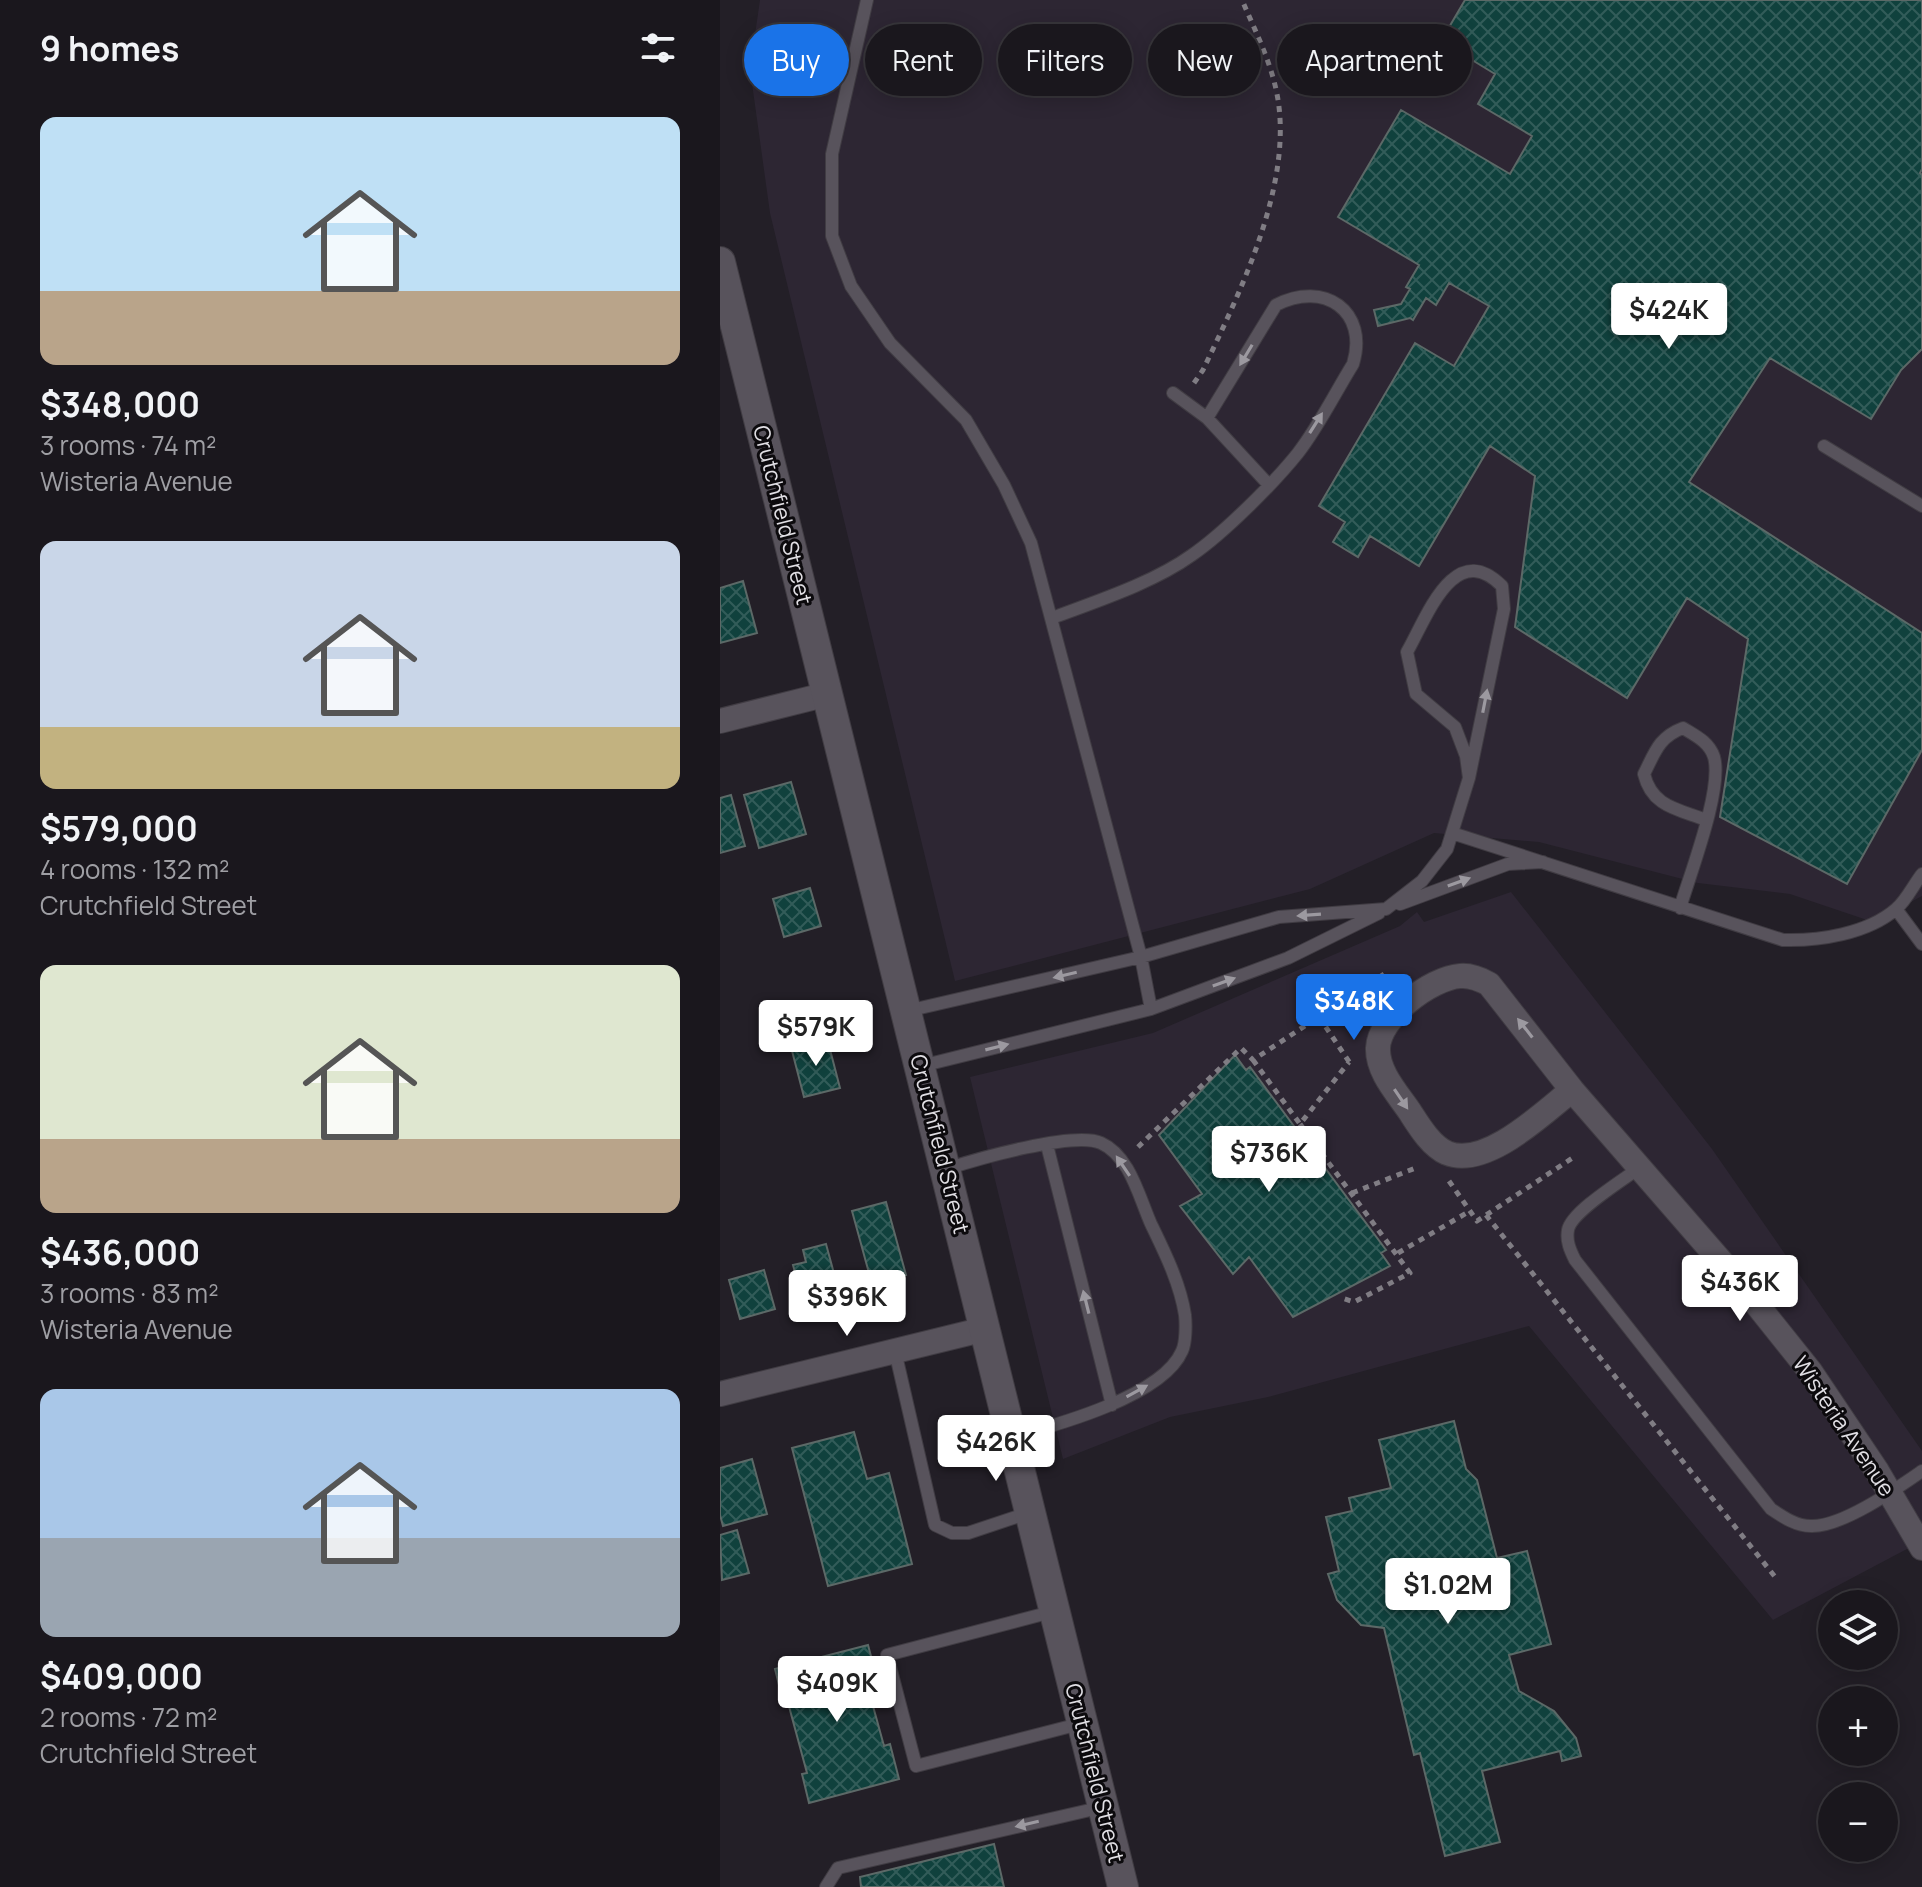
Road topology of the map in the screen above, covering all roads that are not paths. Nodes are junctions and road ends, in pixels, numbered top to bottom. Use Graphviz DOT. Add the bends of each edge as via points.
graph roads {
  1 [pos="867,0"];
  2 [pos="720,262"];
  3 [pos="1173,393"];
  4 [pos="1207,418"];
  5 [pos="1824,446"];
  6 [pos="1268,484"];
  7 [pos="1922,506"];
  8 [pos="1052,618"];
  9 [pos="828,694"];
  10 [pos="720,721"];
  11 [pos="1469,778"];
  12 [pos="1706,820"];
  13 [pos="1452,833"];
  14 [pos="1543,862"];
  15 [pos="1922,874"];
  16 [pos="1680,908"];
  17 [pos="1386,909"];
  18 [pos="1896,909"];
  19 [pos="1922,944"];
  20 [pos="1141,957"];
  21 [pos="1151,1009"];
  22 [pos="907,1011"];
  23 [pos="921,1066"];
  24 [pos="1572,1090"];
  25 [pos="1047,1145"];
  26 [pos="1639,1168"];
  27 [pos="946,1169"];
  28 [pos="985,1329"];
  29 [pos="895,1351"];
  30 [pos="720,1394"];
  31 [pos="1112,1405"];
  32 [pos="1012,1437"];
  33 [pos="1922,1471"];
  34 [pos="1890,1493"];
  35 [pos="1031,1512"];
  36 [pos="1922,1548"];
  37 [pos="1055,1611"];
  38 [pos="1083,1723"];
  39 [pos="1103,1807"];
  40 [pos="826,1887"];
  41 [pos="1123,1887"];
  1 -- 8 [label="lane" via="832,154 832,236 851,286 890,343 966,420 1004,485 1031,543"];
  2 -- 9 [label="street, Crutchfield Street"];
  3 -- 4 [label="lane"];
  4 -- 6 [label="lane"];
  6 -- 4 [label="lane, one-way" via="1298,453 1353,364 1356,336 1344,310 1335,301 1305,294 1276,305"];
  5 -- 7 [label="lane"];
  6 -- 8 [label="lane" via="1192,556"];
  8 -- 20 [label="lane"];
  9 -- 10 [label="street"];
  9 -- 22 [label="street, Crutchfield Street"];
  11 -- 11 [label="lane, one-way" via="1504,609 1502,586 1490,574 1465,570 1448,579 1407,652 1416,694 1455,727"];
  11 -- 13 [label="lane"];
  12 -- 12 [label="lane" via="1714,758 1706,743 1683,728 1661,741 1644,774 1648,790 1659,802"];
  12 -- 16 [label="lane"];
  13 -- 14 [label="lane"];
  13 -- 17 [label="lane" via="1447,849 1422,881"];
  14 -- 16 [label="lane"];
  17 -- 14 [label="lane, one-way" via="1508,864"];
  15 -- 18 [label="lane"];
  16 -- 18 [label="lane" via="1783,940 1812,941 1857,930"];
  17 -- 20 [label="lane, one-way" via="1279,917"];
  21 -- 17 [label="lane, one-way" via="1288,958"];
  18 -- 19 [label="lane"];
  20 -- 21 [label="lane"];
  20 -- 22 [label="lane, one-way"];
  23 -- 21 [label="lane, one-way"];
  22 -- 23 [label="street, Crutchfield Street"];
  23 -- 27 [label="street, Crutchfield Street"];
  24 -- 24 [label="street, Wisteria Avenue, one-way" via="1498,994 1471,976 1450,977 1413,998 1385,1027 1378,1045 1388,1080 1447,1153 1492,1149"];
  24 -- 26 [label="street, Wisteria Avenue"];
  25 -- 27 [label="lane"];
  31 -- 25 [label="lane, one-way"];
  31 -- 25 [label="lane, one-way" via="1162,1377 1182,1351 1183,1305 1123,1161 1101,1143 1079,1139"];
  26 -- 34 [label="street, Wisteria Avenue" via="1810,1371"];
  26 -- 34 [label="lane" via="1568,1227 1567,1243 1575,1260 1771,1509 1808,1526 1828,1525"];
  27 -- 28 [label="street, Crutchfield Street"];
  28 -- 29 [label="street"];
  28 -- 32 [label="street, Crutchfield Street"];
  29 -- 30 [label="street"];
  29 -- 35 [label="lane" via="935,1525 968,1533"];
  31 -- 32 [label="lane"];
  32 -- 35 [label="street, Crutchfield Street"];
  33 -- 34 [label="lane"];
  34 -- 36 [label="street, Wisteria Avenue"];
  35 -- 37 [label="street, Crutchfield Street"];
  37 -- 38 [label="street, Crutchfield Street"];
  37 -- 38 [label="lane" via="887,1655 916,1766"];
  38 -- 39 [label="street, Crutchfield Street"];
  39 -- 40 [label="lane, one-way" via="838,1868"];
  39 -- 41 [label="street, Crutchfield Street"];
}
